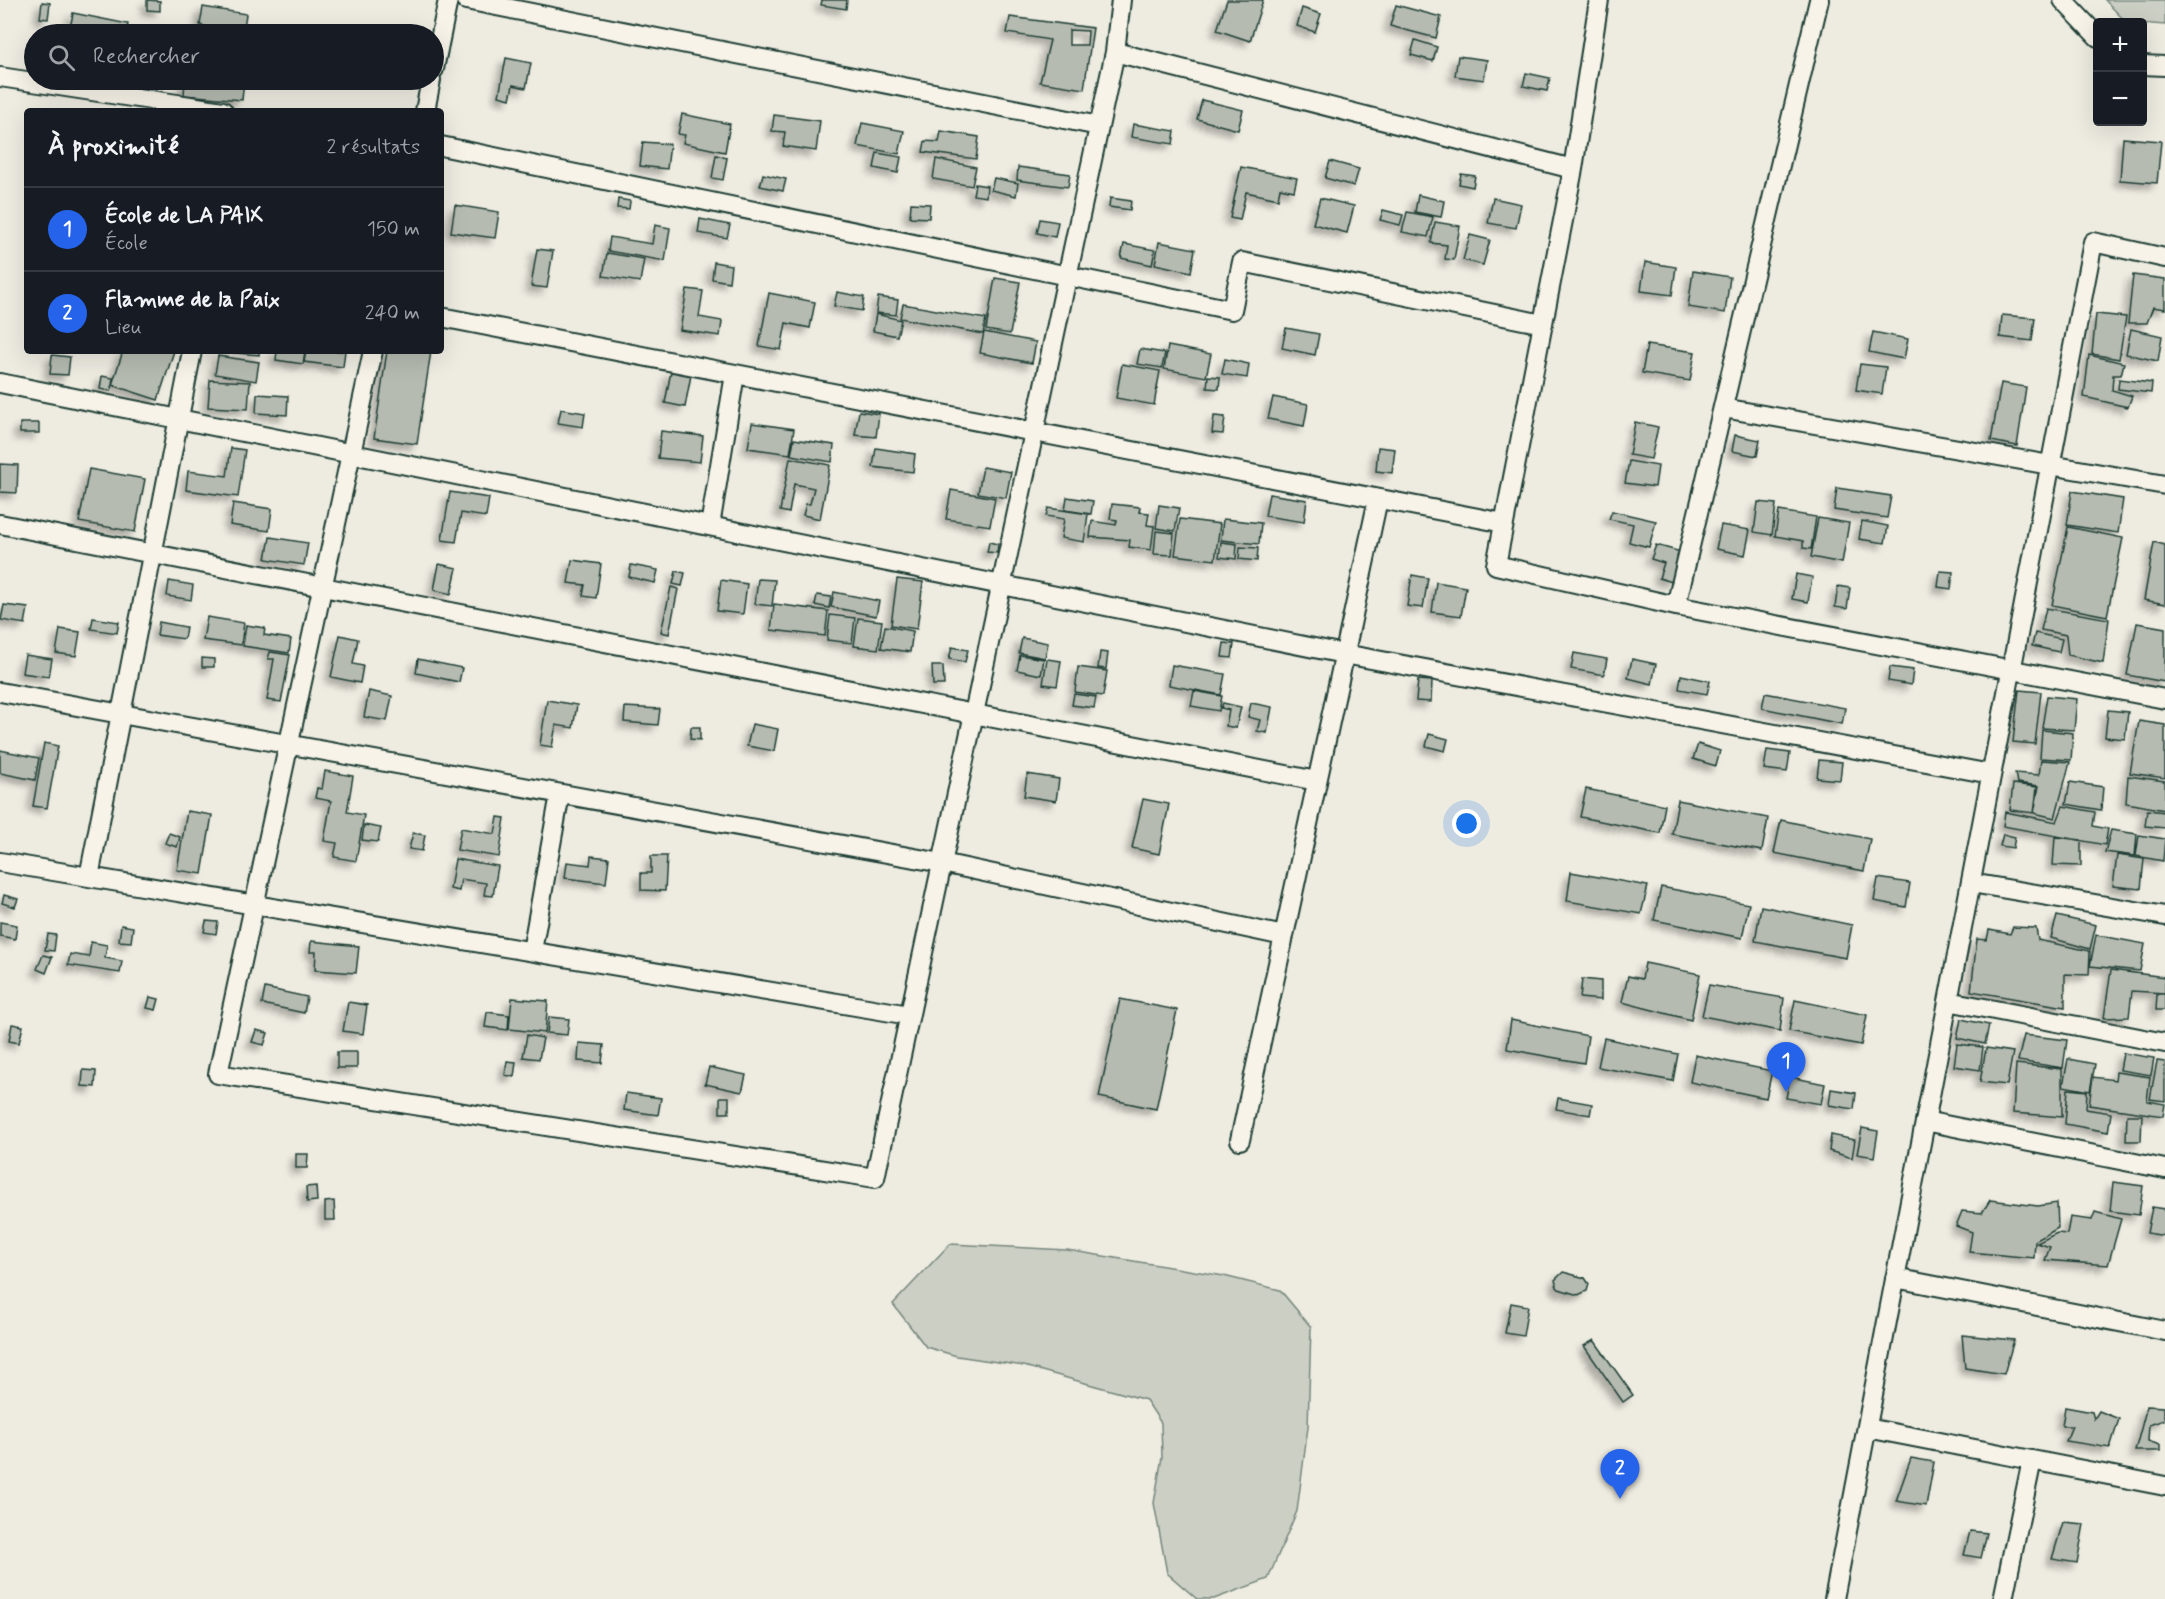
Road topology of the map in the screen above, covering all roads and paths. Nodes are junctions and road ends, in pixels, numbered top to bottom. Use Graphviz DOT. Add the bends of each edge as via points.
graph roads {
  1 [pos="448,0"];
  2 [pos="466,0"];
  3 [pos="1121,0"];
  4 [pos="1599,0"];
  5 [pos="1819,0"];
  6 [pos="2063,0"];
  7 [pos="443,24"];
  8 [pos="2093,33"];
  9 [pos="1115,52"];
  10 [pos="2147,65"];
  11 [pos="2165,66"];
  12 [pos="0,77"];
  13 [pos="24,81"];
  14 [pos="85,90"];
  15 [pos="429,90"];
  16 [pos="203,108"];
  17 [pos="426,108"];
  18 [pos="1099,126"];
  19 [pos="444,147"];
  20 [pos="1573,169"];
  21 [pos="2165,258"];
  22 [pos="1067,276"];
  23 [pos="444,318"];
  24 [pos="1543,324"];
  25 [pos="191,354"];
  26 [pos="372,354"];
  27 [pos="735,374"];
  28 [pos="0,383"];
  29 [pos="1723,408"];
  30 [pos="178,419"];
  31 [pos="1034,432"];
  32 [pos="351,454"];
  33 [pos="2051,465"];
  34 [pos="2165,485"];
  35 [pos="1378,499"];
  36 [pos="1504,523"];
  37 [pos="0,525"];
  38 [pos="710,526"];
  39 [pos="152,554"];
  40 [pos="1001,585"];
  41 [pos="322,587"];
  42 [pos="1676,606"];
  43 [pos="1344,654"];
  44 [pos="2011,671"];
  45 [pos="0,692"];
  46 [pos="2165,699"];
  47 [pos="121,714"];
  48 [pos="974,714"];
  49 [pos="289,745"];
  50 [pos="1991,774"];
  51 [pos="1317,781"];
  52 [pos="560,794"];
  53 [pos="0,862"];
  54 [pos="942,863"];
  55 [pos="89,877"];
  56 [pos="1971,883"];
  57 [pos="254,905"];
  58 [pos="2165,916"];
  59 [pos="1284,936"];
  60 [pos="532,951"];
  61 [pos="1948,1001"];
  62 [pos="909,1015"];
  63 [pos="2165,1043"];
  64 [pos="1925,1121"];
  65 [pos="1240,1140"];
  66 [pos="2165,1169"];
  67 [pos="1895,1278"];
  68 [pos="2165,1330"];
  69 [pos="1867,1428"];
  70 [pos="2032,1460"];
  71 [pos="2165,1486"];
  72 [pos="1834,1599"];
  73 [pos="2003,1599"];
  1 -- 7 [label="street"];
  2 -- 18 [label="street"];
  3 -- 9 [label="street"];
  4 -- 20 [label="street"];
  5 -- 29 [label="street"];
  6 -- 8 [label="street"];
  9 -- 18 [label="street"];
  9 -- 20 [label="street"];
  10 -- 11 [label="street"];
  12 -- 13 [label="street"];
  14 -- 16 [label="street"];
  15 -- 17 [label="street"];
  18 -- 22 [label="street"];
  19 -- 22 [label="street"];
  20 -- 24 [label="street"];
  21 -- 33 [label="street" via="2093,242"];
  22 -- 24 [label="street" via="1232,310 1242,262"];
  22 -- 31 [label="street"];
  23 -- 27 [label="street"];
  24 -- 36 [label="street"];
  25 -- 30 [label="street"];
  26 -- 32 [label="street"];
  27 -- 31 [label="street"];
  27 -- 38 [label="street"];
  28 -- 30 [label="street"];
  29 -- 33 [label="street"];
  29 -- 42 [label="street"];
  30 -- 32 [label="street"];
  30 -- 39 [label="street"];
  31 -- 35 [label="street"];
  31 -- 40 [label="street"];
  32 -- 38 [label="street"];
  32 -- 41 [label="street"];
  33 -- 34 [label="street"];
  33 -- 44 [label="street"];
  35 -- 36 [label="street"];
  35 -- 43 [label="street"];
  36 -- 42 [label="street" via="1496,565"];
  37 -- 39 [label="street"];
  38 -- 40 [label="street"];
  39 -- 41 [label="street"];
  39 -- 47 [label="street"];
  40 -- 43 [label="street"];
  40 -- 48 [label="street"];
  41 -- 48 [label="street"];
  41 -- 49 [label="street"];
  42 -- 44 [label="street"];
  43 -- 50 [label="street"];
  43 -- 51 [label="street"];
  44 -- 46 [label="street"];
  44 -- 50 [label="street"];
  45 -- 47 [label="street"];
  47 -- 49 [label="street"];
  47 -- 55 [label="street"];
  48 -- 51 [label="street"];
  48 -- 54 [label="street"];
  49 -- 52 [label="street"];
  49 -- 57 [label="street"];
  50 -- 56 [label="street"];
  51 -- 59 [label="street"];
  52 -- 54 [label="street"];
  52 -- 60 [label="street"];
  53 -- 55 [label="street"];
  54 -- 59 [label="street"];
  54 -- 62 [label="street"];
  55 -- 57 [label="street"];
  56 -- 58 [label="street"];
  56 -- 61 [label="street"];
  57 -- 60 [label="street"];
  57 -- 62 [label="street" via="218,1074 874,1178"];
  59 -- 65 [label="street"];
  60 -- 62 [label="street"];
  61 -- 63 [label="street"];
  61 -- 64 [label="street"];
  64 -- 66 [label="street"];
  64 -- 67 [label="street"];
  67 -- 68 [label="street"];
  67 -- 69 [label="street"];
  69 -- 70 [label="street"];
  69 -- 72 [label="street"];
  70 -- 71 [label="street"];
  70 -- 73 [label="street"];
}
